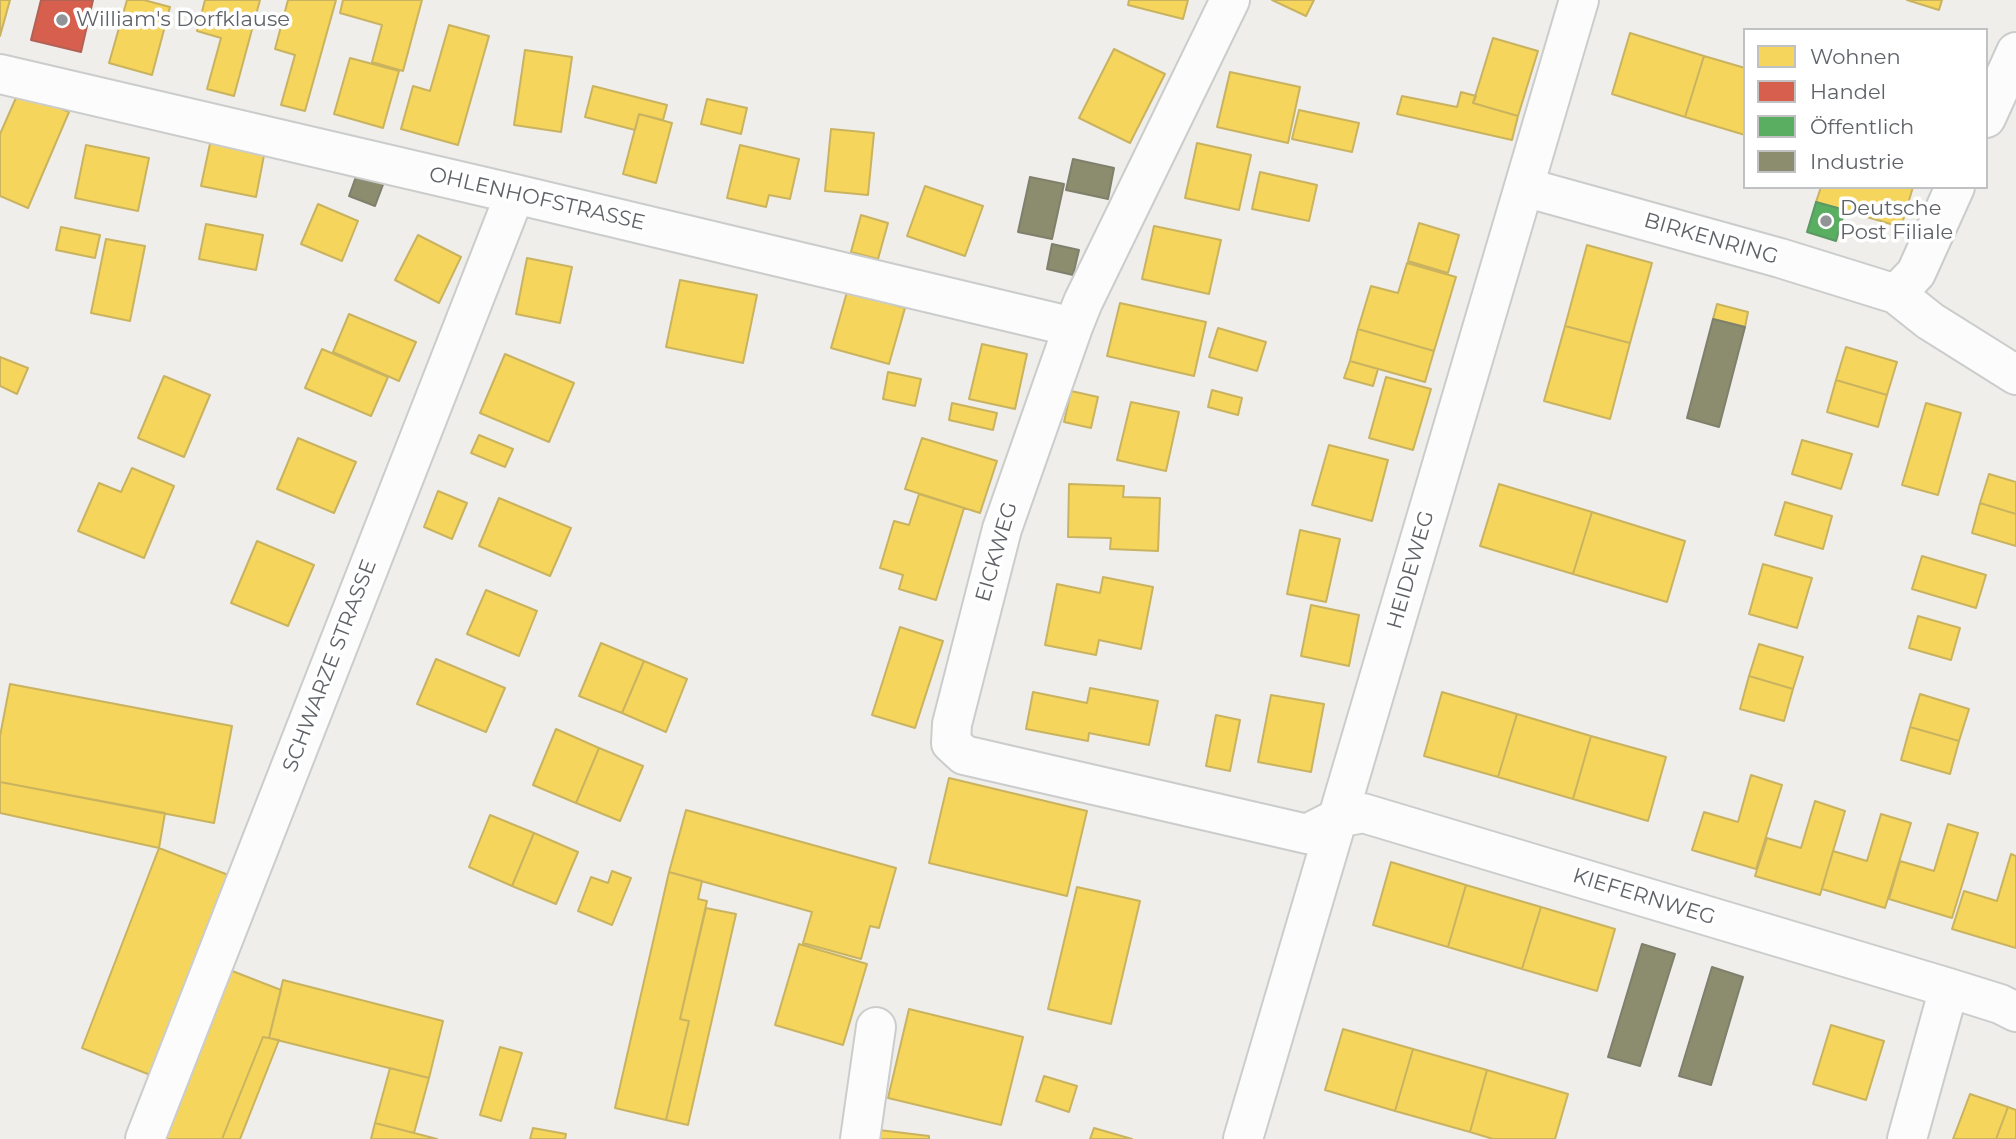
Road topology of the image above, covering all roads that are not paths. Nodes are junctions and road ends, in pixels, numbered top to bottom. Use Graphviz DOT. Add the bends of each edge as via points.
graph roads {
  1 [pos="1230,0"];
  2 [pos="1579,0"];
  3 [pos="2016,52"];
  4 [pos="0,74"];
  5 [pos="1988,114"];
  6 [pos="1524,187"];
  7 [pos="1954,189"];
  8 [pos="515,194"];
  9 [pos="1896,295"];
  10 [pos="1073,327"];
  11 [pos="2016,375"];
  12 [pos="1338,818"];
  13 [pos="1949,988"];
  14 [pos="2016,1012"];
  15 [pos="876,1027"];
  16 [pos="145,1139"];
  17 [pos="860,1139"];
  18 [pos="1243,1139"];
  19 [pos="1907,1139"];
  1 -- 10 [label="street, EICKWEG"];
  2 -- 6 [label="street, HEIDEWEG"];
  3 -- 5 [label="street"];
  4 -- 8 [label="street, OHLENHOFSTRASSE"];
  6 -- 9 [label="street, BIRKENRING"];
  6 -- 12 [label="street, HEIDEWEG"];
  7 -- 9 [label="street" via="1916,273"];
  8 -- 10 [label="street, OHLENHOFSTRASSE"];
  8 -- 16 [label="street, SCHWARZE STRASSE"];
  9 -- 11 [label="street, BIRKENRING"];
  10 -- 12 [label="street, EICKWEG" via="1002,529 951,743 964,755 1307,834"];
  12 -- 13 [label="street, KIEFERNWEG" via="1363,813"];
  12 -- 18 [label="street, HEIDEWEG"];
  13 -- 14 [label="street, KIEFERNWEG"];
  13 -- 19 [label="street"];
  15 -- 17 [label="street"];
}
